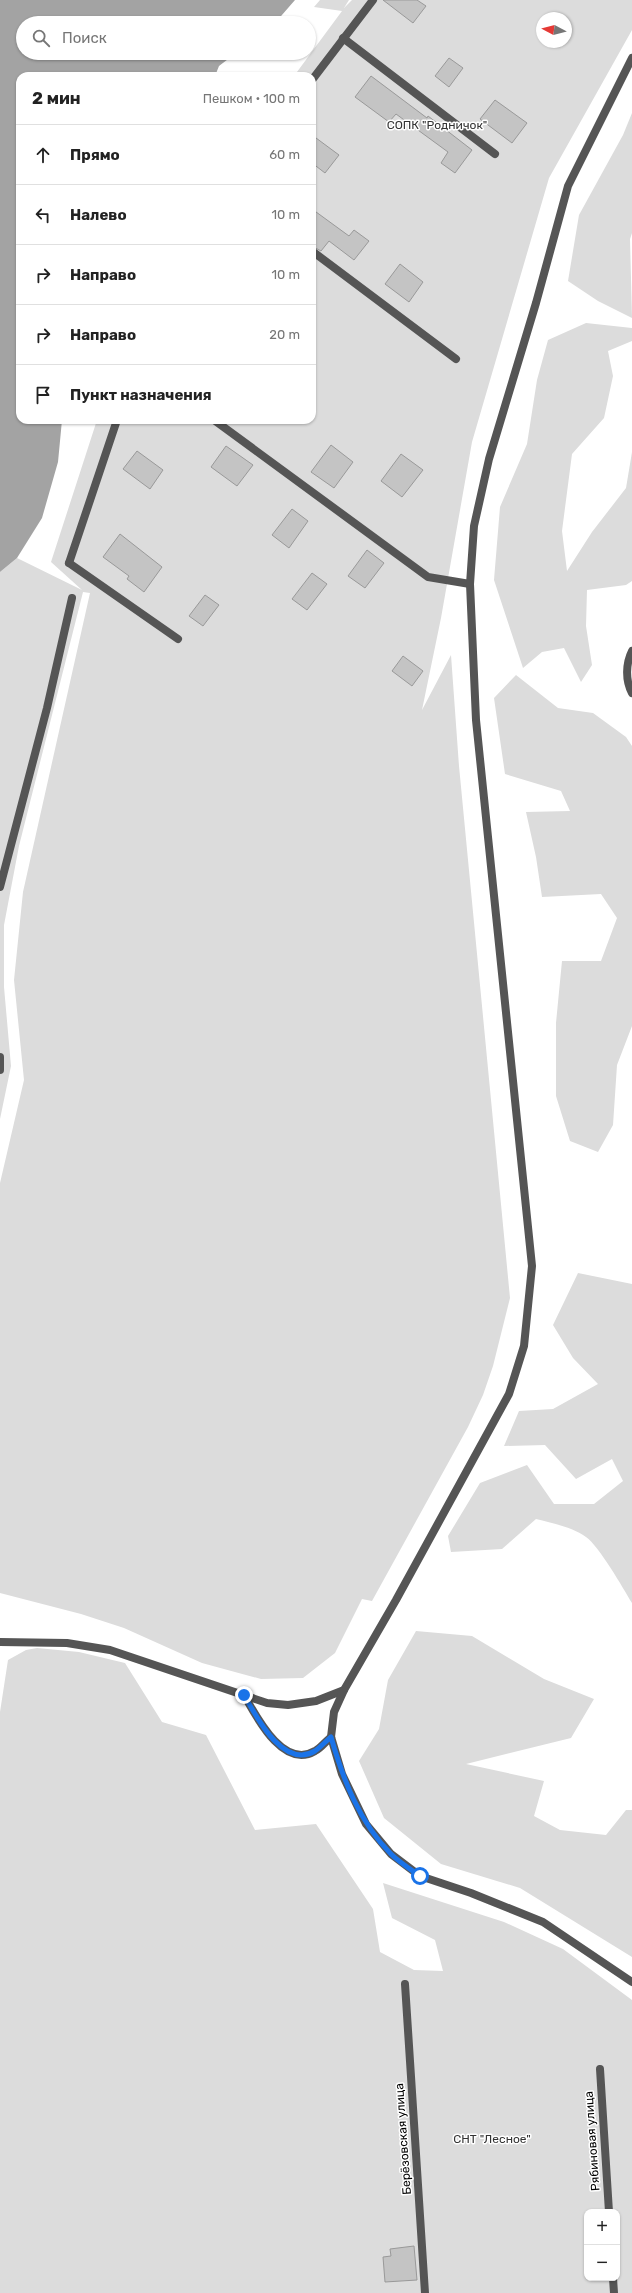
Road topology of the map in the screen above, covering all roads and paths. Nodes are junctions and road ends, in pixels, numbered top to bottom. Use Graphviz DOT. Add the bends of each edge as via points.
graph roads {
  1 [pos="372,0"];
  2 [pos="343,38"];
  3 [pos="632,58"];
  4 [pos="316,75"];
  5 [pos="495,154"];
  6 [pos="316,254"];
  7 [pos="456,359"];
  8 [pos="116,424"];
  9 [pos="219,424"];
  10 [pos="470,584"];
  11 [pos="72,598"];
  12 [pos="178,639"];
  13 [pos="632,651"];
  14 [pos="632,693"];
  15 [pos="0,887"];
  16 [pos="0,1642"];
  17 [pos="344,1690"];
  18 [pos="244,1695"];
  19 [pos="331,1737"];
  20 [pos="632,1982"];
  21 [pos="406,1984"];
  22 [pos="600,2069"];
  23 [pos="609,2209"];
  24 [pos="613,2281"];
  25 [pos="424,2293"];
  26 [pos="614,2293"];
  1 -- 2 [label="street"];
  2 -- 4 [label="street"];
  2 -- 5 [label="street"];
  3 -- 10 [label="street" via="568,186 489,458 474,526"];
  6 -- 7 [label="street"];
  8 -- 12 [label="street" via="69,563"];
  9 -- 10 [label="street" via="428,577"];
  10 -- 17 [label="street" via="476,720 532,1266 530,1300 524,1346 508,1394"];
  11 -- 15 [label="street" via="47,708"];
  13 -- 14 [label="street" via="626,663"];
  16 -- 18 [label="street" via="67,1643 110,1650"];
  17 -- 18 [label="street" via="316,1701 288,1705"];
  17 -- 19 [label="street" via="334,1712"];
  18 -- 19 [label="street" via="267,1734 284,1749 298,1754 314,1752"];
  19 -- 20 [label="street" via="342,1774 366,1824 391,1854 420,1876 543,1922"];
  21 -- 25 [label="street, Берёзовская улица"];
  22 -- 23 [label="street, Рябиновая улица"];
  24 -- 26 [label="street"];
}
